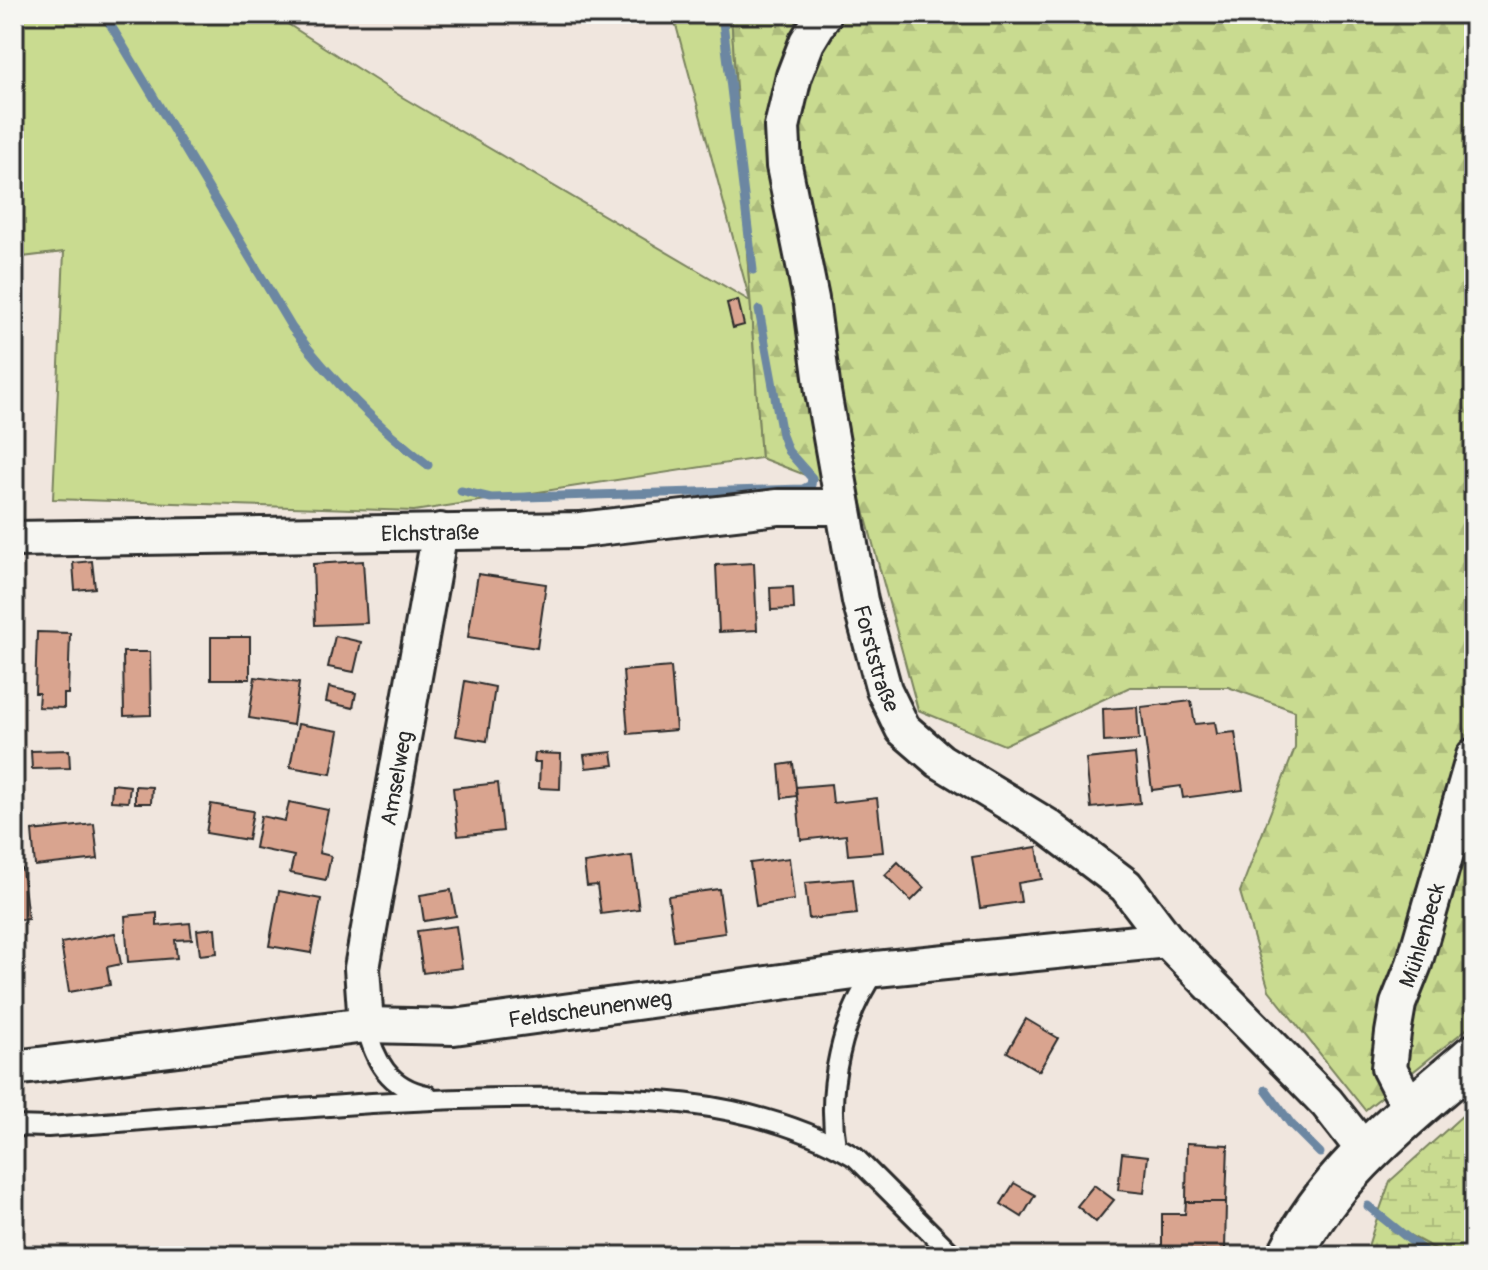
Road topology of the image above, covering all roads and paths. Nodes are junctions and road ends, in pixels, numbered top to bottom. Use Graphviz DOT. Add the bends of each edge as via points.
graph roads {
  1 [pos="824,14"];
  2 [pos="843,507"];
  3 [pos="440,531"];
  4 [pos="14,539"];
  5 [pos="1474,756"];
  6 [pos="1167,940"];
  7 [pos="876,969"];
  8 [pos="366,1025"];
  9 [pos="1474,1057"];
  10 [pos="14,1068"];
  11 [pos="442,1098"];
  12 [pos="1411,1111"];
  13 [pos="14,1126"];
  14 [pos="836,1146"];
  15 [pos="1367,1154"];
  16 [pos="954,1256"];
  17 [pos="1290,1256"];
  1 -- 2 [label="street, Forststraße" via="794,76 782,127 783,153"];
  2 -- 3 [label="street, Elchstraße" via="778,507 580,530"];
  2 -- 6 [label="street, Forststraße" via="860,601 880,675 903,729 940,761 1085,852 1126,886"];
  3 -- 4 [label="street, Elchstraße"];
  3 -- 8 [label="street, Amselweg" via="362,968"];
  5 -- 12 [label="street, Mühlenbeck" via="1393,1033 1389,1068"];
  6 -- 7 [label="street, Feldscheunenweg"];
  6 -- 15 [label="street, Forststraße" via="1327,1103"];
  7 -- 8 [label="street, Feldscheunenweg" via="454,1027"];
  7 -- 14 [label="lane" via="863,988 836,1069 831,1119"];
  8 -- 10 [label="street, Feldscheunenweg"];
  8 -- 11 [label="lane" via="383,1071 401,1087"];
  9 -- 12 [label="main road"];
  11 -- 13 [label="lane"];
  11 -- 14 [label="lane" via="687,1103 769,1120"];
  12 -- 15 [label="main road"];
  14 -- 16 [label="lane" via="855,1157"];
  15 -- 17 [label="main road" via="1321,1204"];
}
